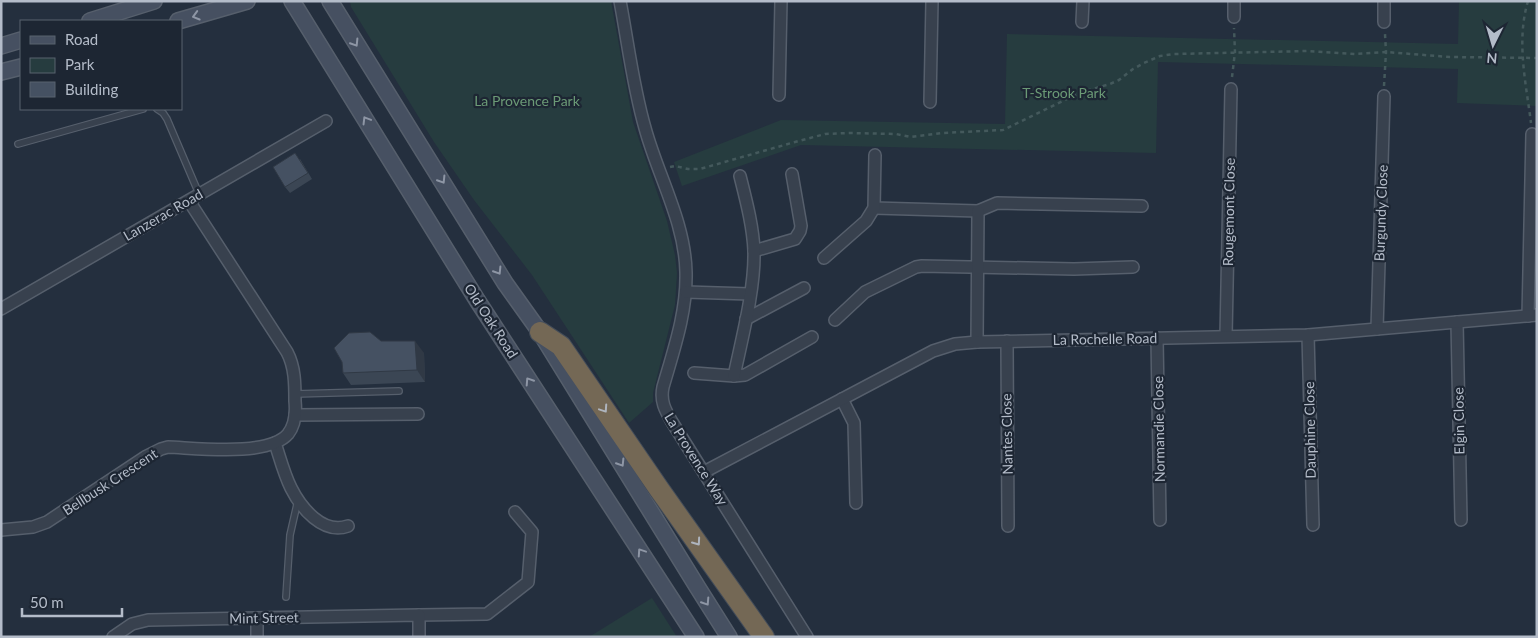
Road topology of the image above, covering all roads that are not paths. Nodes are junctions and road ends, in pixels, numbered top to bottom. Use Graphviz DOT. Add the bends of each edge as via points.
graph roads {
  1 [pos="154,1"];
  2 [pos="247,1"];
  3 [pos="292,1"];
  4 [pos="330,1"];
  5 [pos="620,1"];
  6 [pos="781,1"];
  7 [pos="932,1"];
  8 [pos="1083,1"];
  9 [pos="1234,1"];
  10 [pos="1384,1"];
  11 [pos="1234,17"];
  12 [pos="93,20"];
  13 [pos="181,20"];
  14 [pos="1082,22"];
  15 [pos="1384,22"];
  16 [pos="20,40"];
  17 [pos="1,46"];
  18 [pos="20,66"];
  19 [pos="1,72"];
  20 [pos="1231,88"];
  21 [pos="779,95"];
  22 [pos="1384,96"];
  23 [pos="930,102"];
  24 [pos="139,110"];
  25 [pos="158,110"];
  26 [pos="326,121"];
  27 [pos="1532,134"];
  28 [pos="18,144"];
  29 [pos="874,155"];
  30 [pos="792,174"];
  31 [pos="740,176"];
  32 [pos="199,194"];
  33 [pos="189,201"];
  34 [pos="1142,206"];
  35 [pos="874,208"];
  36 [pos="978,211"];
  37 [pos="754,251"];
  38 [pos="824,258"];
  39 [pos="978,267"];
  40 [pos="1133,268"];
  41 [pos="804,288"];
  42 [pos="686,292"];
  43 [pos="750,294"];
  44 [pos="1,310"];
  45 [pos="1532,315"];
  46 [pos="746,319"];
  47 [pos="835,320"];
  48 [pos="1457,322"];
  49 [pos="1377,329"];
  50 [pos="540,332"];
  51 [pos="1308,335"];
  52 [pos="1226,336"];
  53 [pos="812,337"];
  54 [pos="1158,338"];
  55 [pos="1006,341"];
  56 [pos="977,342"];
  57 [pos="694,373"];
  58 [pos="734,376"];
  59 [pos="399,391"];
  60 [pos="295,394"];
  61 [pos="842,399"];
  62 [pos="418,414"];
  63 [pos="295,415"];
  64 [pos="275,443"];
  65 [pos="704,472"];
  66 [pos="298,500"];
  67 [pos="856,503"];
  68 [pos="515,512"];
  69 [pos="1160,520"];
  70 [pos="1461,520"];
  71 [pos="1313,525"];
  72 [pos="348,526"];
  73 [pos="1008,526"];
  74 [pos="1,530"];
  75 [pos="286,597"];
  76 [pos="419,615"];
  77 [pos="257,618"];
  78 [pos="113,637"];
  79 [pos="257,637"];
  80 [pos="419,637"];
  81 [pos="696,637"];
  82 [pos="729,637"];
  83 [pos="764,637"];
  84 [pos="807,637"];
  1 -- 12 [label="main road"];
  2 -- 13 [label="main road, one-way"];
  81 -- 3 [label="main road, Old Oak Road, one-way" via="462,276"];
  4 -- 50 [label="main road, one-way" via="500,275"];
  5 -- 42 [label="street, La Provence Way" via="644,127 683,240"];
  6 -- 21 [label="street"];
  7 -- 23 [label="street"];
  8 -- 14 [label="street"];
  9 -- 11 [label="street"];
  10 -- 15 [label="street"];
  16 -- 17 [label="main road"];
  18 -- 19 [label="main road"];
  20 -- 52 [label="street, Rougemont Close"];
  22 -- 49 [label="street, Burgundy Close"];
  24 -- 28 [label="lane"];
  25 -- 32 [label="lane" via="167,119"];
  26 -- 32 [label="street, Lanzerac Road"];
  27 -- 45 [label="street"];
  29 -- 35 [label="street"];
  30 -- 37 [label="street" via="800,231 795,239"];
  31 -- 37 [label="street"];
  32 -- 33 [label="street, Lanzerac Road"];
  33 -- 44 [label="street, Lanzerac Road"];
  33 -- 60 [label="street" via="287,352 293,369"];
  34 -- 36 [label="street" via="997,203"];
  35 -- 36 [label="street"];
  35 -- 38 [label="street" via="866,221"];
  36 -- 39 [label="street"];
  37 -- 43 [label="street"];
  39 -- 40 [label="street"];
  39 -- 47 [label="street" via="918,266 865,292"];
  39 -- 56 [label="street"];
  41 -- 46 [label="street"];
  42 -- 43 [label="street"];
  42 -- 65 [label="street, La Provence Way" via="662,398 664,409"];
  43 -- 46 [label="street"];
  45 -- 48 [label="street, La Rochelle Road"];
  46 -- 58 [label="street"];
  48 -- 49 [label="street, La Rochelle Road"];
  48 -- 70 [label="street, Elgin Close"];
  49 -- 51 [label="street, La Rochelle Road"];
  50 -- 82 [label="main road, one-way"];
  50 -- 83 [label="highway, one-way" via="561,346"];
  51 -- 52 [label="street, La Rochelle Road"];
  51 -- 71 [label="street, Dauphine Close"];
  52 -- 54 [label="street, La Rochelle Road"];
  53 -- 58 [label="street" via="750,373"];
  54 -- 55 [label="street, La Rochelle Road"];
  54 -- 69 [label="street, Normandie Close"];
  55 -- 56 [label="street, La Rochelle Road"];
  55 -- 73 [label="street, Nantes Close"];
  56 -- 61 [label="street, La Rochelle Road" via="940,347"];
  57 -- 58 [label="street"];
  59 -- 60 [label="lane"];
  60 -- 63 [label="street"];
  61 -- 65 [label="street, La Rochelle Road"];
  61 -- 67 [label="street" via="854,423"];
  62 -- 63 [label="street"];
  63 -- 64 [label="street" via="290,430"];
  64 -- 66 [label="street" via="287,480"];
  64 -- 74 [label="street, Bellbusk Crescent" via="255,448 160,449 47,522 33,527"];
  65 -- 84 [label="street, La Provence Way"];
  66 -- 72 [label="street" via="321,523 338,528"];
  66 -- 75 [label="lane" via="290,535"];
  68 -- 76 [label="street, Mint Street" via="532,532 528,582 487,614"];
  76 -- 77 [label="street, Mint Street"];
  76 -- 80 [label="street"];
  77 -- 78 [label="street, Mint Street" via="148,620 132,624"];
  77 -- 79 [label="street"];
}
